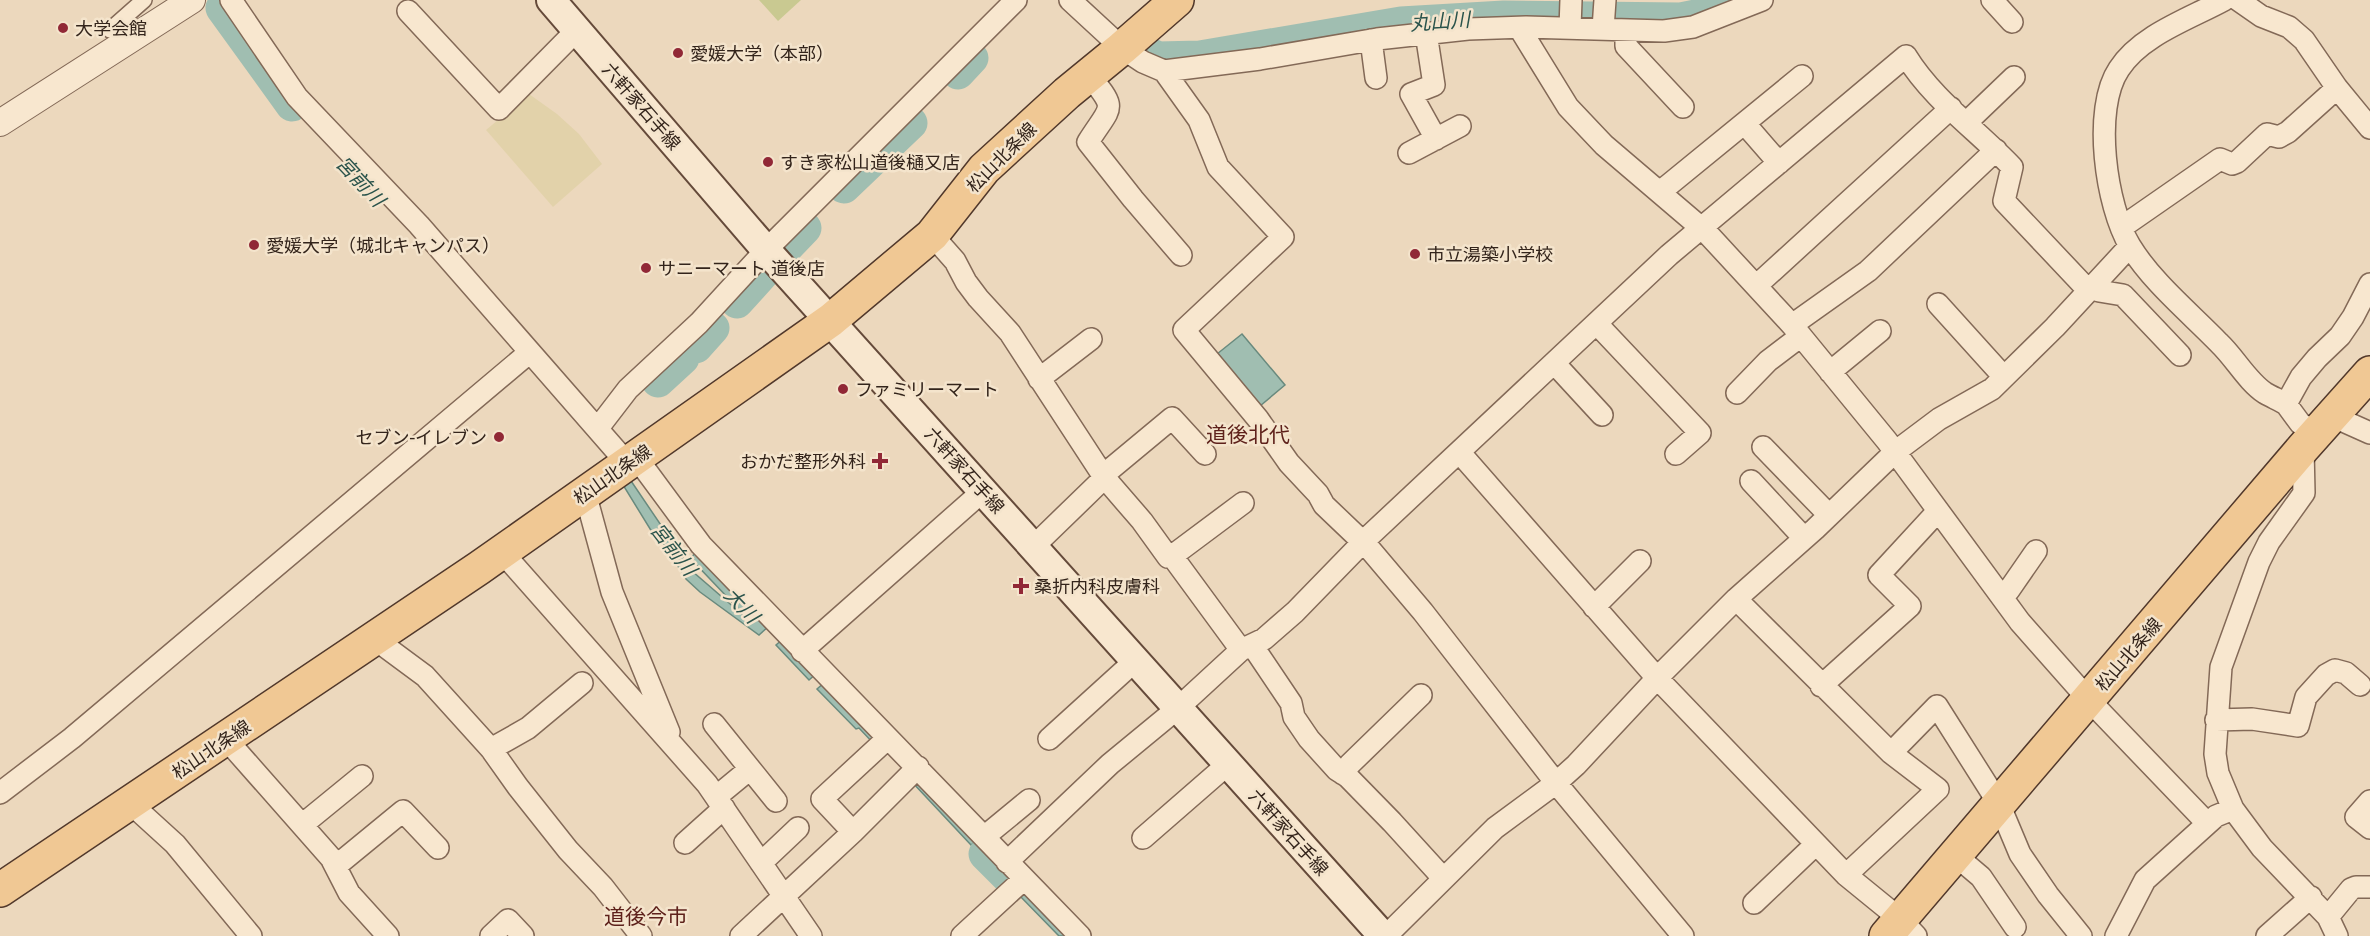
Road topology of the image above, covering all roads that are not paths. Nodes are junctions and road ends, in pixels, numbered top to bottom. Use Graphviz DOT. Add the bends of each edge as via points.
graph roads {
  1 [pos="144,0"];
  2 [pos="192,0"];
  3 [pos="231,0"];
  4 [pos="551,0"];
  5 [pos="1016,0"];
  6 [pos="1071,0"];
  7 [pos="1177,0"];
  8 [pos="1762,0"];
  9 [pos="1992,0"];
  10 [pos="2224,0"];
  11 [pos="2238,0"];
  12 [pos="1712,10"];
  13 [pos="408,11"];
  14 [pos="1571,16"];
  15 [pos="1604,16"];
  16 [pos="2012,22"];
  17 [pos="1520,29"];
  18 [pos="110,30"];
  19 [pos="577,30"];
  20 [pos="1626,30"];
  21 [pos="1426,33"];
  22 [pos="1371,40"];
  23 [pos="1122,48"];
  24 [pos="1164,71"];
  25 [pos="1089,75"];
  26 [pos="1802,76"];
  27 [pos="2014,76"];
  28 [pos="1376,78"];
  29 [pos="2337,88"];
  30 [pos="1683,107"];
  31 [pos="1951,108"];
  32 [pos="1967,122"];
  33 [pos="0,123"];
  34 [pos="1745,124"];
  35 [pos="1460,126"];
  36 [pos="2370,128"];
  37 [pos="1436,139"];
  38 [pos="1996,150"];
  39 [pos="1409,153"];
  40 [pos="1779,163"];
  41 [pos="1660,192"];
  42 [pos="1700,227"];
  43 [pos="932,235"];
  44 [pos="2126,236"];
  45 [pos="766,250"];
  46 [pos="1181,255"];
  47 [pos="2370,284"];
  48 [pos="1756,286"];
  49 [pos="2090,288"];
  50 [pos="1938,304"];
  51 [pos="831,320"];
  52 [pos="1596,324"];
  53 [pos="1796,331"];
  54 [pos="1880,331"];
  55 [pos="1091,339"];
  56 [pos="530,352"];
  57 [pos="2180,355"];
  58 [pos="1555,364"];
  59 [pos="1830,372"];
  60 [pos="2370,373"];
  61 [pos="2004,377"];
  62 [pos="1040,379"];
  63 [pos="1737,393"];
  64 [pos="2286,404"];
  65 [pos="1602,415"];
  66 [pos="598,428"];
  67 [pos="2317,433"];
  68 [pos="2370,433"];
  69 [pos="1763,447"];
  70 [pos="1895,452"];
  71 [pos="1460,453"];
  72 [pos="1205,454"];
  73 [pos="1676,454"];
  74 [pos="631,460"];
  75 [pos="1104,477"];
  76 [pos="1751,481"];
  77 [pos="983,491"];
  78 [pos="585,493"];
  79 [pos="1243,503"];
  80 [pos="1938,512"];
  81 [pos="1829,515"];
  82 [pos="1804,538"];
  83 [pos="1363,543"];
  84 [pos="1033,547"];
  85 [pos="2036,551"];
  86 [pos="502,552"];
  87 [pos="1172,556"];
  88 [pos="1640,561"];
  89 [pos="2001,597"];
  90 [pos="1736,599"];
  91 [pos="1594,607"];
  92 [pos="375,639"];
  93 [pos="1247,648"];
  94 [pos="802,651"];
  95 [pos="1136,660"];
  96 [pos="1657,678"];
  97 [pos="582,683"];
  98 [pos="2360,685"];
  99 [pos="1821,686"];
  100 [pos="1421,695"];
  101 [pos="2089,700"];
  102 [pos="1178,708"];
  103 [pos="2216,720"];
  104 [pos="714,724"];
  105 [pos="888,738"];
  106 [pos="226,739"];
  107 [pos="1049,739"];
  108 [pos="675,747"];
  109 [pos="491,749"];
  110 [pos="1891,753"];
  111 [pos="1228,764"];
  112 [pos="918,767"];
  113 [pos="750,769"];
  114 [pos="1343,774"];
  115 [pos="362,776"];
  116 [pos="1556,783"];
  117 [pos="0,793"];
  118 [pos="1029,800"];
  119 [pos="776,801"];
  120 [pos="2370,801"];
  121 [pos="130,802"];
  122 [pos="720,803"];
  123 [pos="1999,804"];
  124 [pos="2233,809"];
  125 [pos="2207,823"];
  126 [pos="302,825"];
  127 [pos="798,828"];
  128 [pos="2370,828"];
  129 [pos="853,832"];
  130 [pos="984,837"];
  131 [pos="1143,838"];
  132 [pos="685,843"];
  133 [pos="1816,844"];
  134 [pos="438,848"];
  135 [pos="1955,855"];
  136 [pos="1007,861"];
  137 [pos="761,863"];
  138 [pos="336,866"];
  139 [pos="1846,875"];
  140 [pos="1443,878"];
  141 [pos="1024,879"];
  142 [pos="2370,887"];
  143 [pos="0,890"];
  144 [pos="783,897"];
  145 [pos="2311,897"];
  146 [pos="1754,903"];
  147 [pos="2328,917"];
  148 [pos="2015,927"];
  149 [pos="1901,930"];
  150 [pos="251,936"];
  151 [pos="388,936"];
  152 [pos="491,936"];
  153 [pos="523,936"];
  154 [pos="641,936"];
  155 [pos="741,936"];
  156 [pos="811,936"];
  157 [pos="962,936"];
  158 [pos="1080,936"];
  159 [pos="1384,936"];
  160 [pos="1683,936"];
  161 [pos="2081,936"];
  162 [pos="2116,936"];
  163 [pos="2267,936"];
  164 [pos="2337,936"];
  1 -- 18 [label="street"];
  2 -- 33 [label="street"];
  3 -- 56 [label="street" via="297,97"];
  4 -- 19 [label="main road, 六軒家石手線"];
  5 -- 45 [label="street"];
  6 -- 23 [label="street"];
  7 -- 23 [label="main road, 松山北条線"];
  8 -- 12 [label="street"];
  9 -- 16 [label="street"];
  10 -- 44 [label="street" via="2169,26 2130,55 2118,70 2106,112 2105,143 2111,188"];
  11 -- 29 [label="street" via="2261,16 2289,27 2304,40"];
  12 -- 20 [label="street" via="1693,27"];
  13 -- 19 [label="street" via="499,109"];
  14 -- 15 [label="street"];
  14 -- 17 [label="street"];
  15 -- 20 [label="street"];
  17 -- 21 [label="street" via="1468,28"];
  17 -- 41 [label="street" via="1568,107 1604,145"];
  19 -- 45 [label="main road, 六軒家石手線"];
  20 -- 30 [label="street" via="1626,46"];
  21 -- 22 [label="street"];
  21 -- 37 [label="street" via="1434,85 1412,94"];
  22 -- 24 [label="street"];
  22 -- 28 [label="street"];
  23 -- 24 [label="street"];
  23 -- 25 [label="main road, 松山北条線"];
  24 -- 83 [label="street" via="1199,120 1218,167 1283,237 1184,330 1324,505"];
  25 -- 43 [label="main road, 松山北条線" via="984,169"];
  25 -- 46 [label="street" via="1110,100 1110,107 1088,142"];
  26 -- 34 [label="street"];
  27 -- 32 [label="street"];
  29 -- 36 [label="street"];
  29 -- 44 [label="street" via="2288,132 2279,137 2267,134 2232,164 2220,159"];
  31 -- 32 [label="street"];
  31 -- 40 [label="street" via="1918,75 1906,56"];
  31 -- 48 [label="street"];
  32 -- 38 [label="street"];
  34 -- 40 [label="street"];
  34 -- 41 [label="street"];
  35 -- 37 [label="street"];
  37 -- 39 [label="street"];
  38 -- 49 [label="street" via="2012,167 2004,201"];
  38 -- 53 [label="street" via="1868,271"];
  40 -- 42 [label="street"];
  41 -- 42 [label="street"];
  42 -- 48 [label="street"];
  42 -- 52 [label="street"];
  43 -- 51 [label="main road, 松山北条線"];
  43 -- 62 [label="street" via="955,261 978,298 1010,333"];
  44 -- 49 [label="street"];
  44 -- 64 [label="street" via="2160,284 2264,392"];
  45 -- 51 [label="main road, 六軒家石手線"];
  45 -- 66 [label="street" via="699,323 628,389"];
  47 -- 64 [label="street" via="2340,336 2301,377"];
  48 -- 53 [label="street"];
  49 -- 57 [label="street" via="2123,295"];
  49 -- 61 [label="street"];
  50 -- 61 [label="street"];
  51 -- 74 [label="main road, 松山北条線"];
  51 -- 77 [label="main road, 六軒家石手線"];
  52 -- 58 [label="street"];
  52 -- 73 [label="street" via="1700,433"];
  53 -- 59 [label="street"];
  53 -- 63 [label="street"];
  54 -- 59 [label="street"];
  55 -- 62 [label="street"];
  56 -- 66 [label="street"];
  56 -- 117 [label="street" via="99,715"];
  58 -- 65 [label="street"];
  58 -- 71 [label="street"];
  59 -- 70 [label="street"];
  60 -- 67 [label="main road, 松山北条線"];
  61 -- 70 [label="street"];
  62 -- 75 [label="street"];
  64 -- 67 [label="street" via="2300,423"];
  66 -- 74 [label="street"];
  67 -- 68 [label="street"];
  67 -- 101 [label="main road, 松山北条線"];
  67 -- 103 [label="street" via="2304,493 2259,562 2221,667"];
  69 -- 81 [label="street"];
  70 -- 80 [label="street"];
  70 -- 81 [label="street"];
  71 -- 83 [label="street"];
  71 -- 91 [label="street"];
  72 -- 75 [label="street" via="1172,418"];
  74 -- 78 [label="main road, 松山北条線"];
  74 -- 94 [label="street" via="701,545"];
  75 -- 84 [label="street"];
  75 -- 87 [label="street" via="1168,557"];
  76 -- 82 [label="street"];
  77 -- 84 [label="main road, 六軒家石手線"];
  77 -- 94 [label="street"];
  78 -- 86 [label="main road, 松山北条線"];
  78 -- 108 [label="street" via="612,592"];
  79 -- 87 [label="street"];
  80 -- 89 [label="street"];
  80 -- 99 [label="street" via="1879,575 1910,606"];
  81 -- 82 [label="street"];
  82 -- 90 [label="street"];
  83 -- 93 [label="street" via="1295,612"];
  83 -- 116 [label="street" via="1423,612"];
  84 -- 95 [label="main road, 六軒家石手線"];
  85 -- 89 [label="street"];
  86 -- 92 [label="main road, 松山北条線"];
  86 -- 108 [label="street"];
  87 -- 93 [label="street"];
  88 -- 91 [label="street"];
  89 -- 101 [label="street"];
  90 -- 96 [label="street"];
  90 -- 99 [label="street"];
  91 -- 96 [label="street"];
  92 -- 106 [label="main road, 松山北条線"];
  92 -- 109 [label="street" via="425,676"];
  93 -- 102 [label="street"];
  93 -- 114 [label="street" via="1291,703 1304,732"];
  94 -- 105 [label="street"];
  95 -- 102 [label="main road, 六軒家石手線"];
  95 -- 107 [label="street"];
  96 -- 116 [label="street"];
  96 -- 133 [label="street"];
  97 -- 109 [label="street" via="528,728"];
  98 -- 103 [label="street" via="2346,673 2335,670 2326,675 2306,697 2298,726 2252,719"];
  99 -- 110 [label="street"];
  100 -- 114 [label="street"];
  101 -- 123 [label="main road, 松山北条線"];
  101 -- 125 [label="street"];
  102 -- 111 [label="main road, 六軒家石手線"];
  102 -- 136 [label="street" via="1110,764"];
  103 -- 124 [label="street" via="2218,773"];
  104 -- 113 [label="street"];
  105 -- 112 [label="street"];
  105 -- 129 [label="street" via="822,799"];
  106 -- 121 [label="main road, 松山北条線"];
  106 -- 126 [label="street"];
  108 -- 122 [label="street"];
  109 -- 154 [label="street"];
  110 -- 123 [label="street" via="1937,706"];
  110 -- 139 [label="street" via="1938,789"];
  111 -- 131 [label="street"];
  111 -- 159 [label="main road, 六軒家石手線"];
  112 -- 129 [label="street"];
  112 -- 130 [label="street"];
  113 -- 119 [label="street"];
  113 -- 122 [label="street"];
  114 -- 140 [label="street"];
  115 -- 126 [label="street"];
  116 -- 140 [label="street" via="1495,828"];
  116 -- 160 [label="street"];
  118 -- 130 [label="street"];
  120 -- 128 [label="street" via="2356,817"];
  121 -- 143 [label="main road, 松山北条線"];
  121 -- 150 [label="street" via="175,844"];
  122 -- 132 [label="street"];
  122 -- 137 [label="street"];
  123 -- 135 [label="main road, 松山北条線"];
  123 -- 161 [label="street" via="2020,854"];
  124 -- 125 [label="street"];
  124 -- 145 [label="street" via="2262,848"];
  125 -- 162 [label="street" via="2145,880"];
  126 -- 138 [label="street"];
  127 -- 137 [label="street"];
  129 -- 144 [label="street"];
  130 -- 136 [label="street"];
  133 -- 139 [label="street"];
  133 -- 146 [label="street"];
  134 -- 138 [label="street" via="403,811"];
  135 -- 148 [label="street" via="1981,877"];
  135 -- 149 [label="main road, 松山北条線"];
  136 -- 141 [label="street"];
  137 -- 144 [label="street"];
  138 -- 151 [label="street" via="349,893"];
  139 -- 149 [label="street"];
  140 -- 159 [label="street"];
  141 -- 157 [label="street"];
  141 -- 158 [label="street"];
  142 -- 147 [label="street" via="2351,889"];
  144 -- 155 [label="street"];
  144 -- 156 [label="street"];
  145 -- 147 [label="street"];
  145 -- 163 [label="street"];
  147 -- 164 [label="street"];
  152 -- 153 [label="street" via="508,920"];
}
